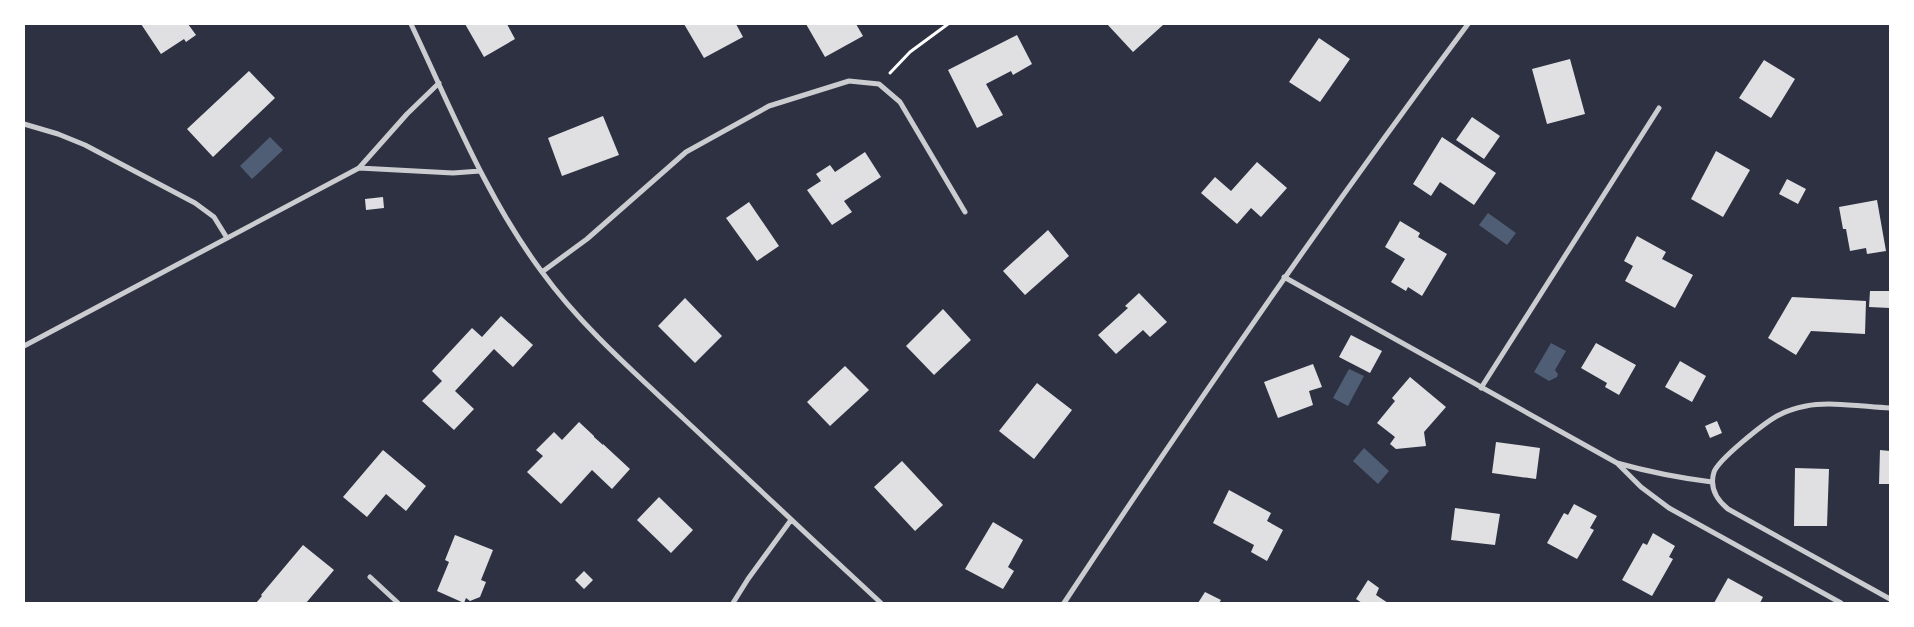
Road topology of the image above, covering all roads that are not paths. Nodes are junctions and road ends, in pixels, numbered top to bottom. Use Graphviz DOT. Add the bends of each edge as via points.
graph roads {
  1 [pos="411,24"];
  2 [pos="1468,24"];
  3 [pos="439,83"];
  4 [pos="1659,108"];
  5 [pos="24,124"];
  6 [pos="359,168"];
  7 [pos="480,170"];
  8 [pos="965,212"];
  9 [pos="228,238"];
  10 [pos="542,272"];
  11 [pos="1284,277"];
  12 [pos="24,346"];
  13 [pos="1481,388"];
  14 [pos="1890,408"];
  15 [pos="1617,463"];
  16 [pos="1712,482"];
  17 [pos="791,520"];
  18 [pos="370,577"];
  19 [pos="1890,599"];
  20 [pos="398,603"];
  21 [pos="733,603"];
  22 [pos="881,603"];
  23 [pos="1064,603"];
  24 [pos="1841,603"];
  1 -- 3 [label="street"];
  2 -- 11 [label="street"];
  3 -- 6 [label="street"];
  3 -- 7 [label="street"];
  4 -- 13 [label="street"];
  5 -- 9 [label="street" via="85,145 195,202 214,217"];
  6 -- 7 [label="street" via="453,173"];
  6 -- 9 [label="street"];
  7 -- 10 [label="street" via="514,232"];
  8 -- 10 [label="street" via="900,102 879,84 849,81 769,106 686,152 587,238"];
  9 -- 12 [label="street"];
  10 -- 17 [label="street" via="609,349"];
  11 -- 13 [label="street"];
  11 -- 23 [label="street"];
  13 -- 15 [label="street"];
  14 -- 16 [label="street" via="1807,405 1791,409 1776,416 1723,460 1717,466"];
  15 -- 16 [label="street" via="1649,472"];
  15 -- 24 [label="street" via="1669,508"];
  16 -- 19 [label="street" via="1714,492 1728,509"];
  17 -- 21 [label="street"];
  17 -- 22 [label="street"];
  18 -- 20 [label="street"];
}
